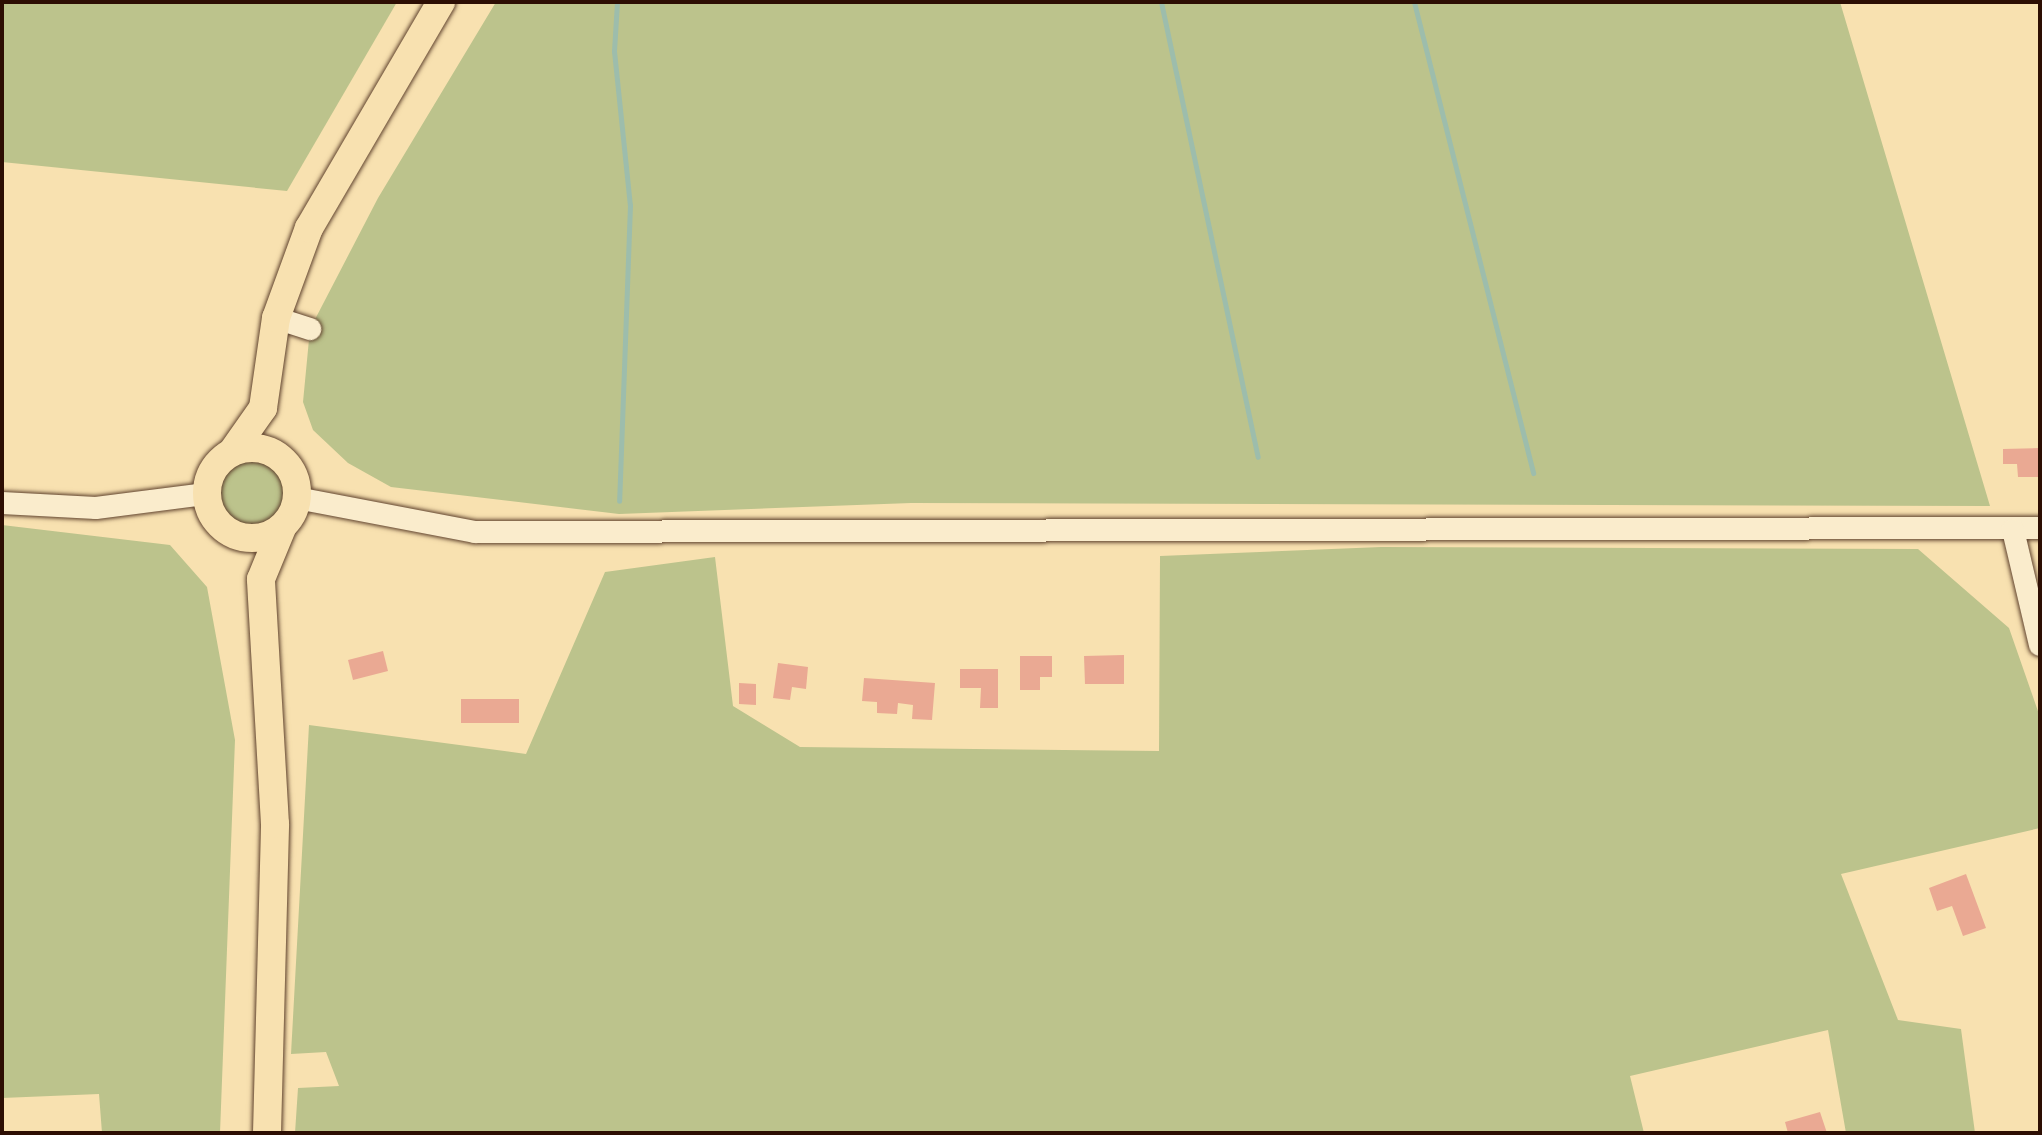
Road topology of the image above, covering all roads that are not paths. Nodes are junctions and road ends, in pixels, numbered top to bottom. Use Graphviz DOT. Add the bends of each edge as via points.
graph roads {
  1 [pos="441,2"];
  2 [pos="276,318"];
  3 [pos="310,329"];
  4 [pos="263,408"];
  5 [pos="232,452"];
  6 [pos="283,460"];
  7 [pos="206,494"];
  8 [pos="297,498"];
  9 [pos="2,503"];
  10 [pos="282,528"];
  11 [pos="2040,528"];
  12 [pos="2013,530"];
  13 [pos="234,535"];
  14 [pos="261,579"];
  15 [pos="2040,645"];
  16 [pos="267,1133"];
  1 -- 2 [label="main road" via="309,228"];
  2 -- 3 [label="street"];
  2 -- 4 [label="main road"];
  4 -- 5 [label="main road"];
  4 -- 6 [label="main road"];
  5 -- 6 [label="main road" via="258,448"];
  5 -- 7 [label="main road" via="213,469"];
  6 -- 8 [label="main road"];
  7 -- 9 [label="street" via="96,508"];
  7 -- 13 [label="main road" via="214,519"];
  8 -- 10 [label="main road"];
  8 -- 12 [label="street" via="425,528 490,532"];
  10 -- 13 [label="main road" via="261,538"];
  10 -- 14 [label="main road"];
  11 -- 12 [label="street"];
  12 -- 15 [label="street"];
  13 -- 14 [label="main road"];
  14 -- 16 [label="main road" via="275,824"];
}
